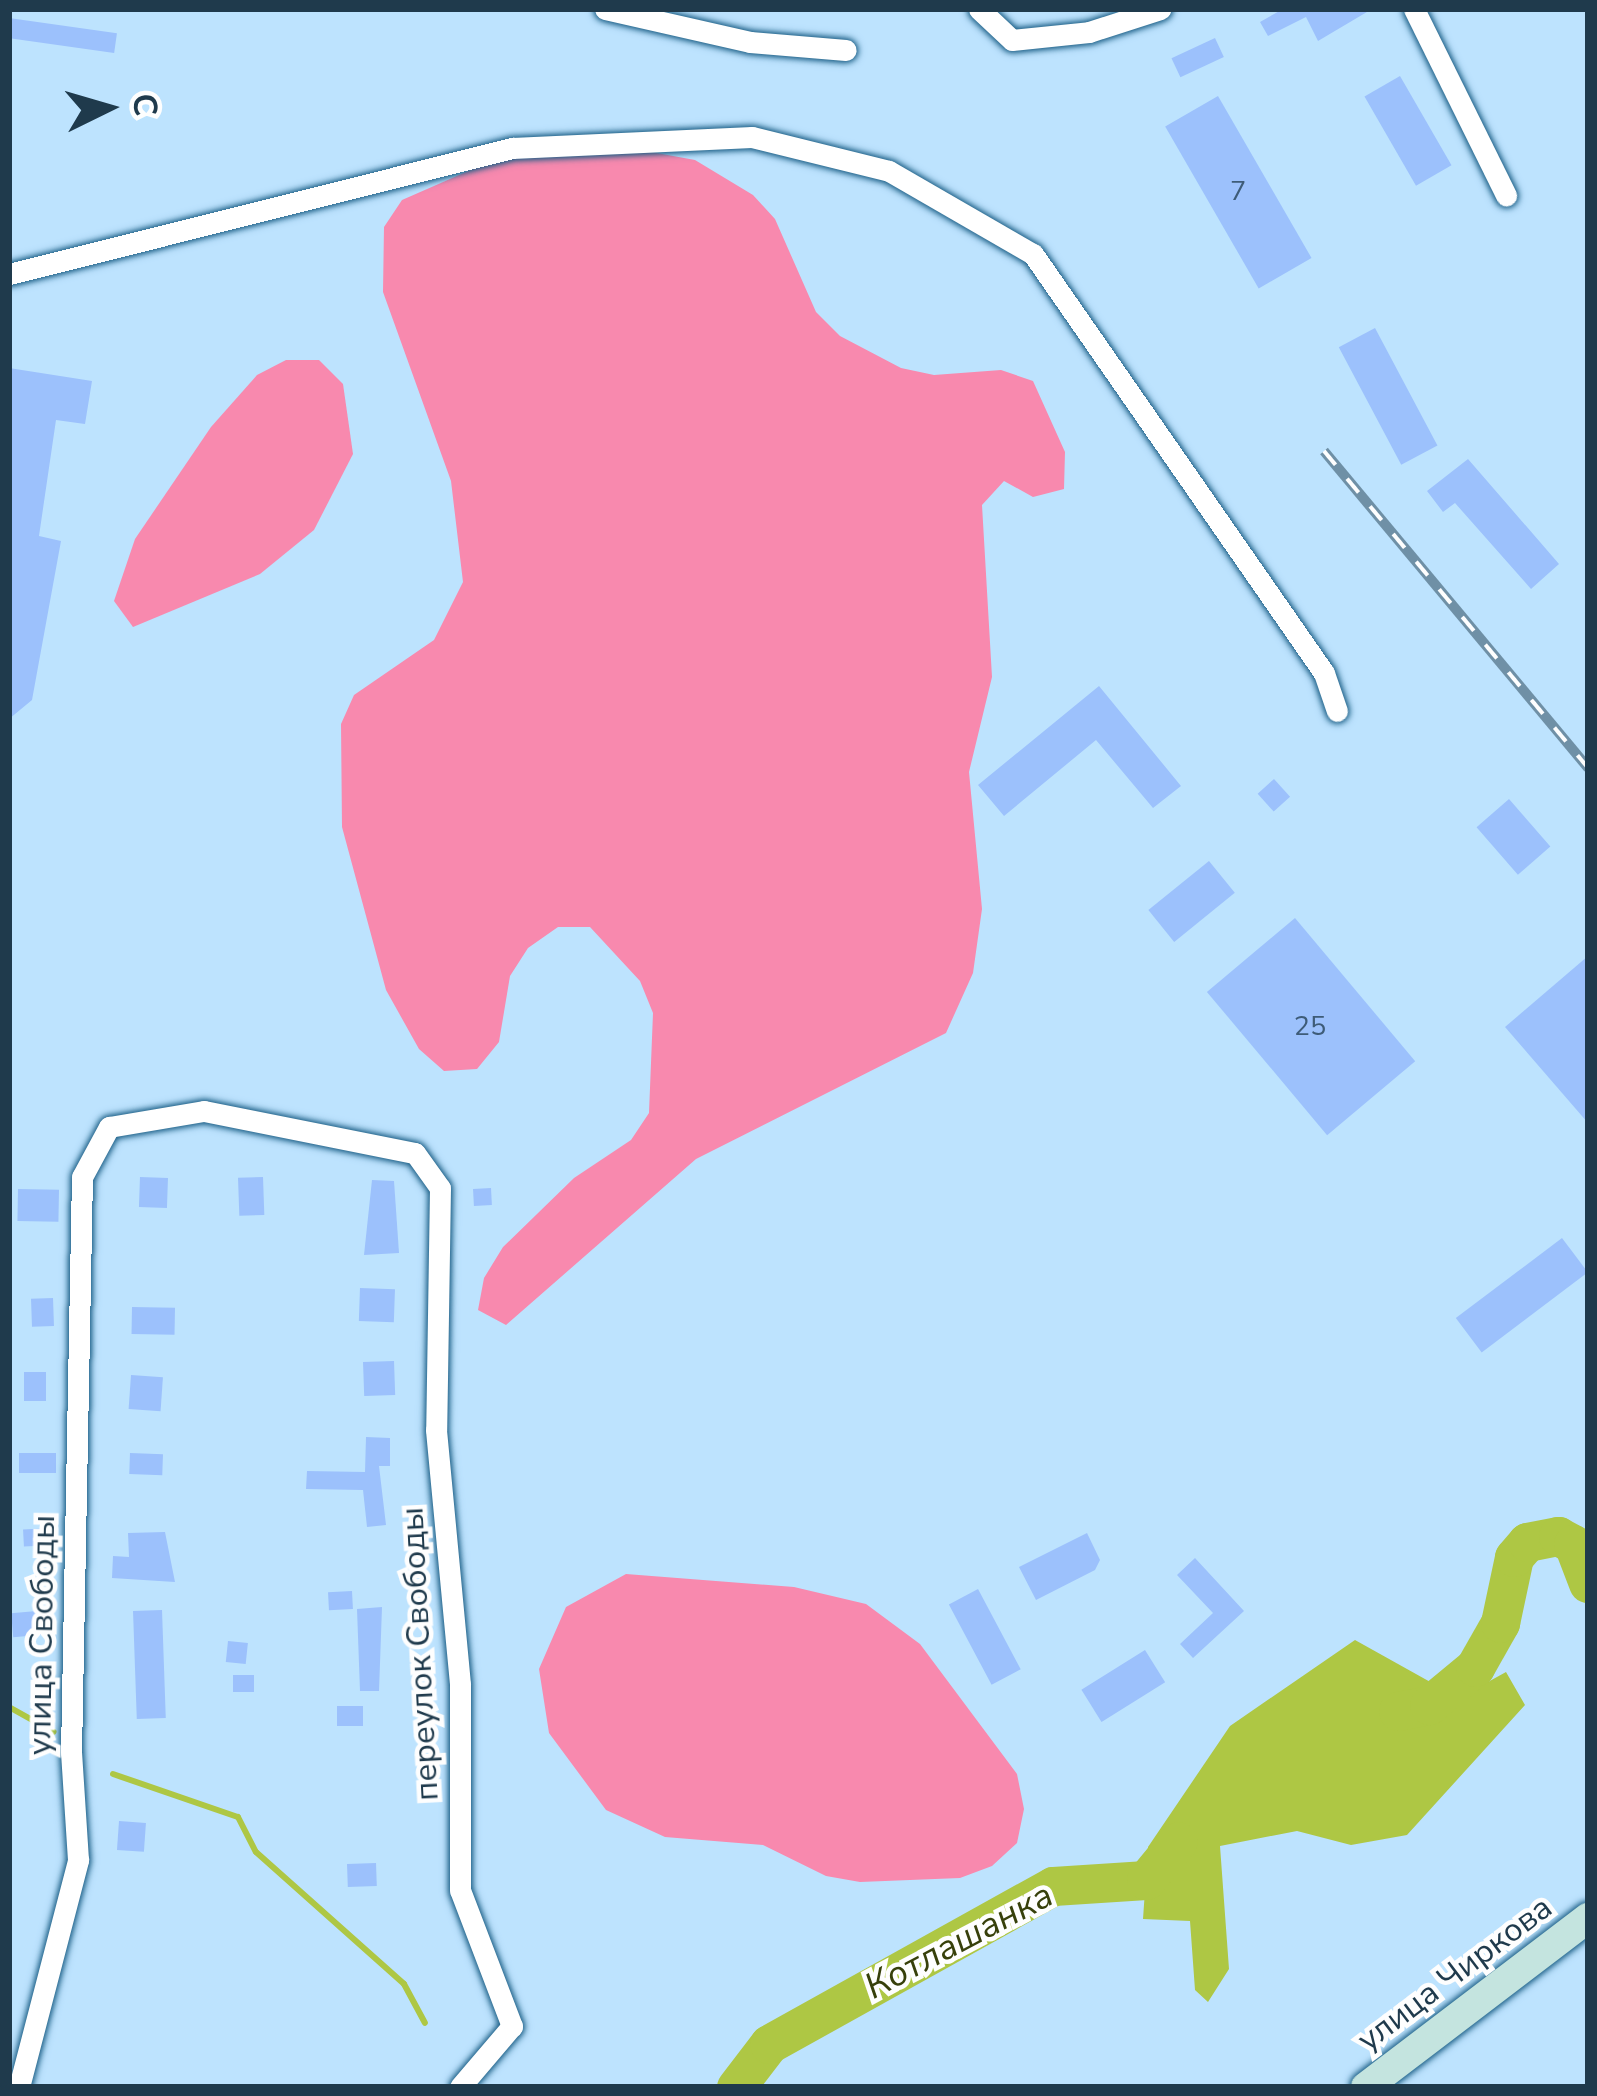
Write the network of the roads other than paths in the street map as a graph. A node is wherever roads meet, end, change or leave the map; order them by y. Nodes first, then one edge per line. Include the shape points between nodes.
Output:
1 (605, 9) edge
2 (1160, 9) edge
3 (1414, 9) edge
4 (980, 11) edge
5 (846, 50) dead end
6 (1505, 195) dead end
7 (9, 274) edge
8 (1337, 711) dead end
9 (82, 1177) joint
10 (1588, 1918) edge
11 (19, 2087) edge
12 (460, 2087) edge
13 (1366, 2087) edge

1 - 5 street via 750,42
2 - 4 street via 1089,32 1012,40
3 - 6 street
7 - 8 street via 512,148 752,136 889,172 1033,254 1324,674
9 - 11 street, улица Свободы via 71,1753 78,1860
9 - 12 street, переулок Свободы via 109,1127 204,1111 415,1154 440,1189 436,1430 460,1684 460,1890 512,2026
10 - 13 main road, улица Чиркова

